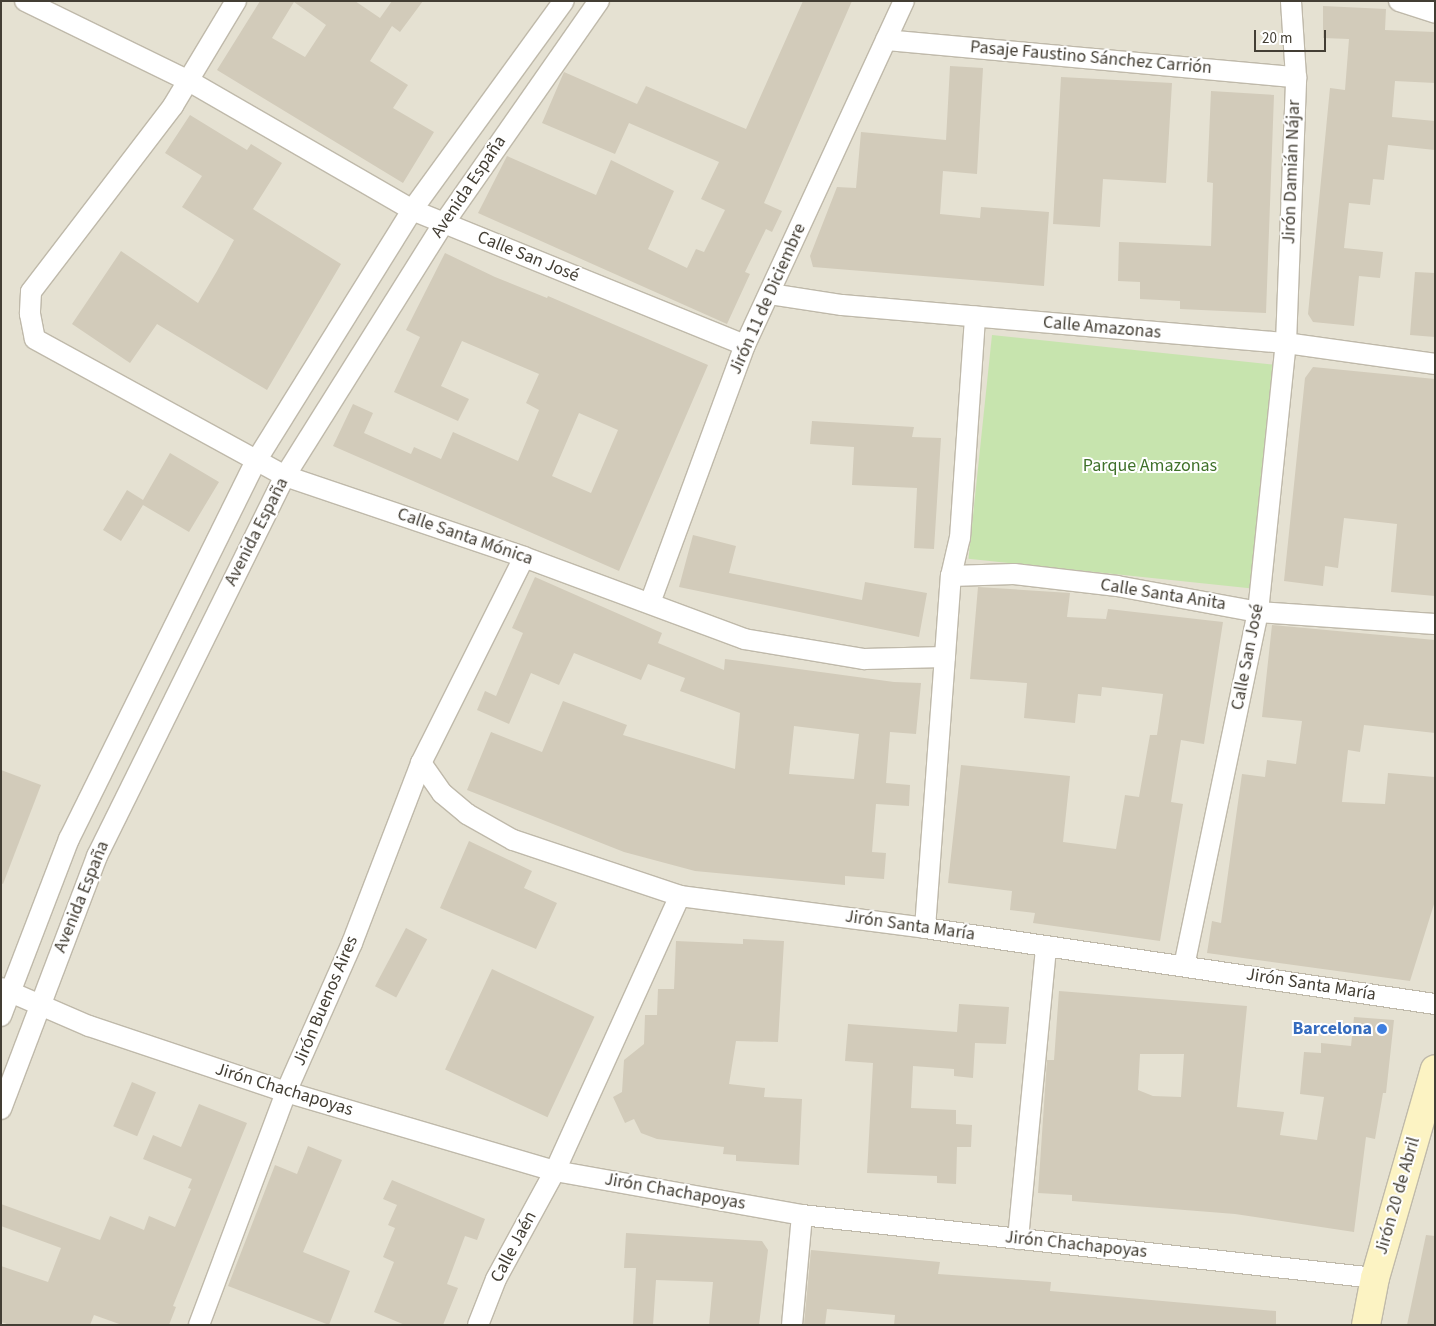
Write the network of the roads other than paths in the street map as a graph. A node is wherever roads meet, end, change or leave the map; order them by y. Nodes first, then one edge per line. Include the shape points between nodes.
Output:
1 (25, 1) edge
2 (236, 1) edge
3 (564, 1) edge
4 (599, 1) edge
5 (904, 1) edge
6 (1291, 1) edge
7 (1399, 1) edge
8 (1435, 13) edge
9 (886, 40) junction
10 (1296, 76) junction
11 (189, 81) junction
12 (412, 210) junction
13 (444, 223) junction
14 (770, 294) junction
15 (975, 317) junction
16 (1286, 343) junction
17 (745, 345) junction
18 (1435, 364) edge
19 (256, 461) junction
20 (285, 476) junction
21 (524, 557) junction
22 (951, 576) junction
23 (650, 603) junction
24 (1258, 612) junction
25 (1435, 624) edge
26 (945, 657) junction
27 (421, 763) junction
28 (680, 896) junction
29 (925, 928) junction
30 (1046, 946) junction
31 (1184, 966) junction
32 (6, 989) edge
33 (1435, 1004) edge
34 (40, 1005) junction
35 (1, 1016) edge
36 (1435, 1071) edge
37 (286, 1092) junction
38 (1, 1109) edge
39 (555, 1171) junction
40 (802, 1215) junction
41 (1018, 1239) junction
42 (1375, 1278) junction
43 (199, 1325) edge
44 (478, 1325) edge
45 (792, 1325) edge
46 (1366, 1325) edge

1 - 11 street, Calle San José
2 - 11 street, Calle Santa Mónica
3 - 12 street, Avenida España
4 - 13 street, Avenida España
5 - 9 street, Jirón 11 de Diciembre
6 - 10 street, Jirón Damián Nájar
7 - 8 street
9 - 10 street, Pasaje Faustino Sánchez Carrión
9 - 14 street, Jirón 11 de Diciembre
10 - 16 street, Jirón Damián Nájar
11 - 12 street, Calle San José
11 - 19 street, Calle Santa Mónica via 31,292 30,314 35,338
12 - 13 street, Calle San José
12 - 19 street, Avenida España
13 - 17 street, Calle San José
13 - 20 street, Avenida España
14 - 15 street, Calle Amazonas via 842,305
14 - 17 street, Jirón 11 de Diciembre
15 - 16 street, Calle Amazonas
15 - 22 street via 960,538
16 - 18 street, Calle Amazonas
16 - 24 street, Calle San José
17 - 23 street, Jirón 11 de Diciembre
19 - 20 street, Calle Santa Mónica
19 - 32 street, Avenida España via 68,839
20 - 21 street, Calle Santa Mónica
20 - 34 street, Avenida España via 97,856
21 - 23 street, Calle Santa Mónica
21 - 27 street, Jirón Buenos Aires
22 - 24 street, Calle Santa Anita via 1024,576 1117,586
22 - 26 street
23 - 26 street, Calle Santa Mónica via 744,638 864,659
24 - 25 street, Calle Santa Anita
24 - 31 street, Calle San José
26 - 29 street
27 - 28 street, Jirón Santa María via 442,793 467,814 513,840
27 - 37 street, Jirón Buenos Aires via 352,943
28 - 29 street, Jirón Santa María
28 - 39 street, Calle Jaén
29 - 30 street, Jirón Santa María
30 - 31 street, Jirón Santa María
30 - 41 street
31 - 33 street, Jirón Santa María
32 - 34 street, Jirón Chachapoyas
32 - 35 street, Avenida España
34 - 37 street, Jirón Chachapoyas via 89,1026
34 - 38 street, Avenida España
36 - 42 main road, Jirón 20 de Abril
37 - 39 street, Jirón Chachapoyas
37 - 43 street, Jirón Buenos Aires
39 - 40 street, Jirón Chachapoyas
39 - 44 street, Calle Jaén via 496,1279
40 - 41 street, Jirón Chachapoyas
40 - 45 street
41 - 42 street, Jirón Chachapoyas
42 - 46 main road, Jirón 20 de Abril

